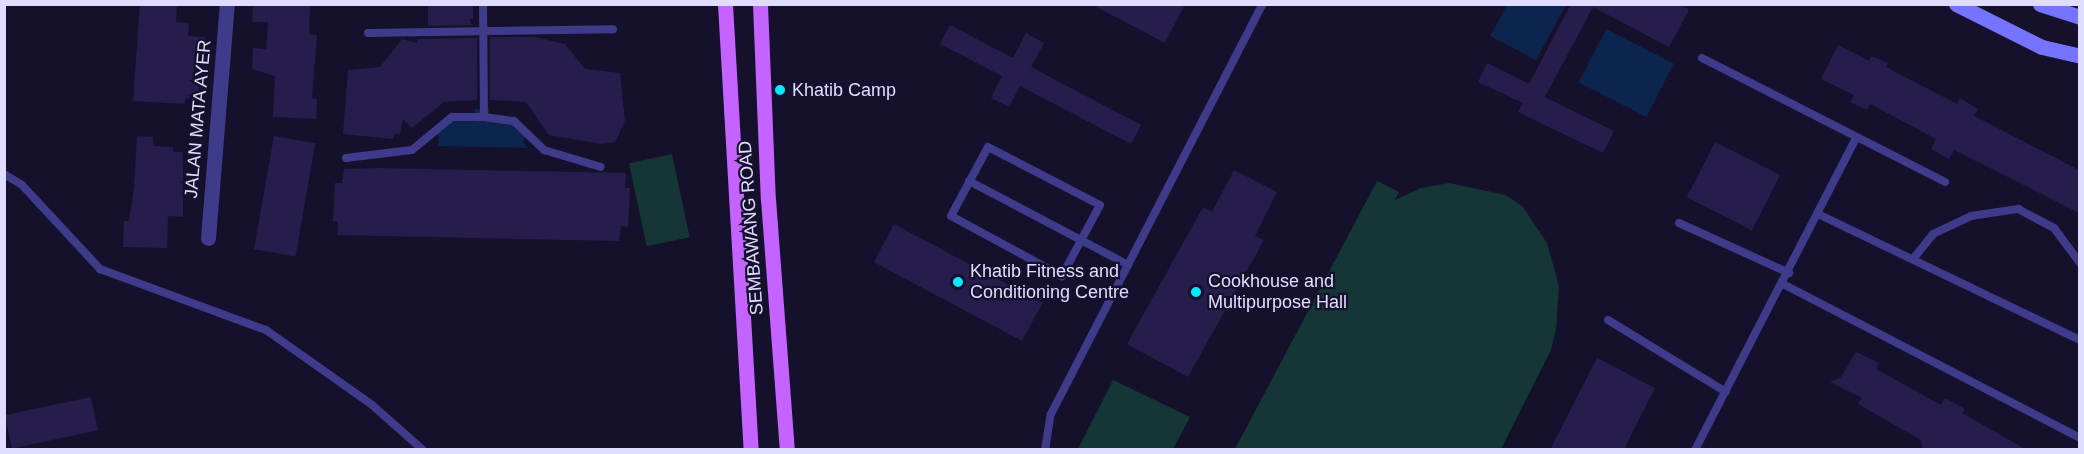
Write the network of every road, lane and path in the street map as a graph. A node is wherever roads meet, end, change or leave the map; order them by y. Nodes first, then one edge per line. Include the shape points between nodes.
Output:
1 (227, 4) edge
2 (483, 4) edge
3 (725, 4) edge
4 (760, 4) edge
5 (1956, 4) edge
6 (2040, 4) edge
7 (1260, 6) edge
8 (2079, 17) edge
9 (614, 28) dead end
10 (483, 31) junction
11 (368, 33) dead end
12 (2079, 56) edge
13 (1702, 58) dead end
14 (484, 117) junction
15 (1856, 138) junction
16 (346, 158) dead end
17 (601, 166) dead end
18 (4, 174) edge
19 (969, 181) junction
20 (1945, 182) dead end
21 (1818, 214) junction
22 (1679, 223) dead end
23 (208, 238) dead end
24 (1081, 240) junction
25 (1913, 259) junction
26 (2079, 263) edge
27 (1128, 265) junction
28 (1789, 273) junction
29 (1783, 284) junction
30 (1608, 320) dead end
31 (2079, 340) edge
32 (1726, 392) junction
33 (2079, 438) edge
34 (423, 450) edge
35 (751, 450) edge
36 (787, 450) edge
37 (1045, 450) edge
38 (1695, 450) edge

1 - 23 street, JALAN MATA AYER
2 - 10 lane
3 - 35 main road, SEMBAWANG ROAD
4 - 36 main road, SEMBAWANG ROAD via 768,198
5 - 12 main road via 2042,46
6 - 8 main road
7 - 27 lane
9 - 10 lane
10 - 11 lane
10 - 14 lane
13 - 15 lane
14 - 16 lane via 452,117 412,150
14 - 17 lane via 513,121 544,150
15 - 20 lane
15 - 21 lane
18 - 34 lane via 22,185 100,269 266,330 371,404
19 - 24 lane
19 - 24 lane via 988,147 1100,205
19 - 24 lane via 951,216 1062,276
21 - 25 lane
21 - 28 lane
22 - 28 lane
24 - 27 lane
25 - 26 lane via 1933,234 1971,216 2018,208 2054,228
25 - 31 lane
27 - 37 lane via 1051,414
28 - 29 lane
29 - 32 lane
29 - 33 lane
30 - 32 lane
32 - 38 lane

